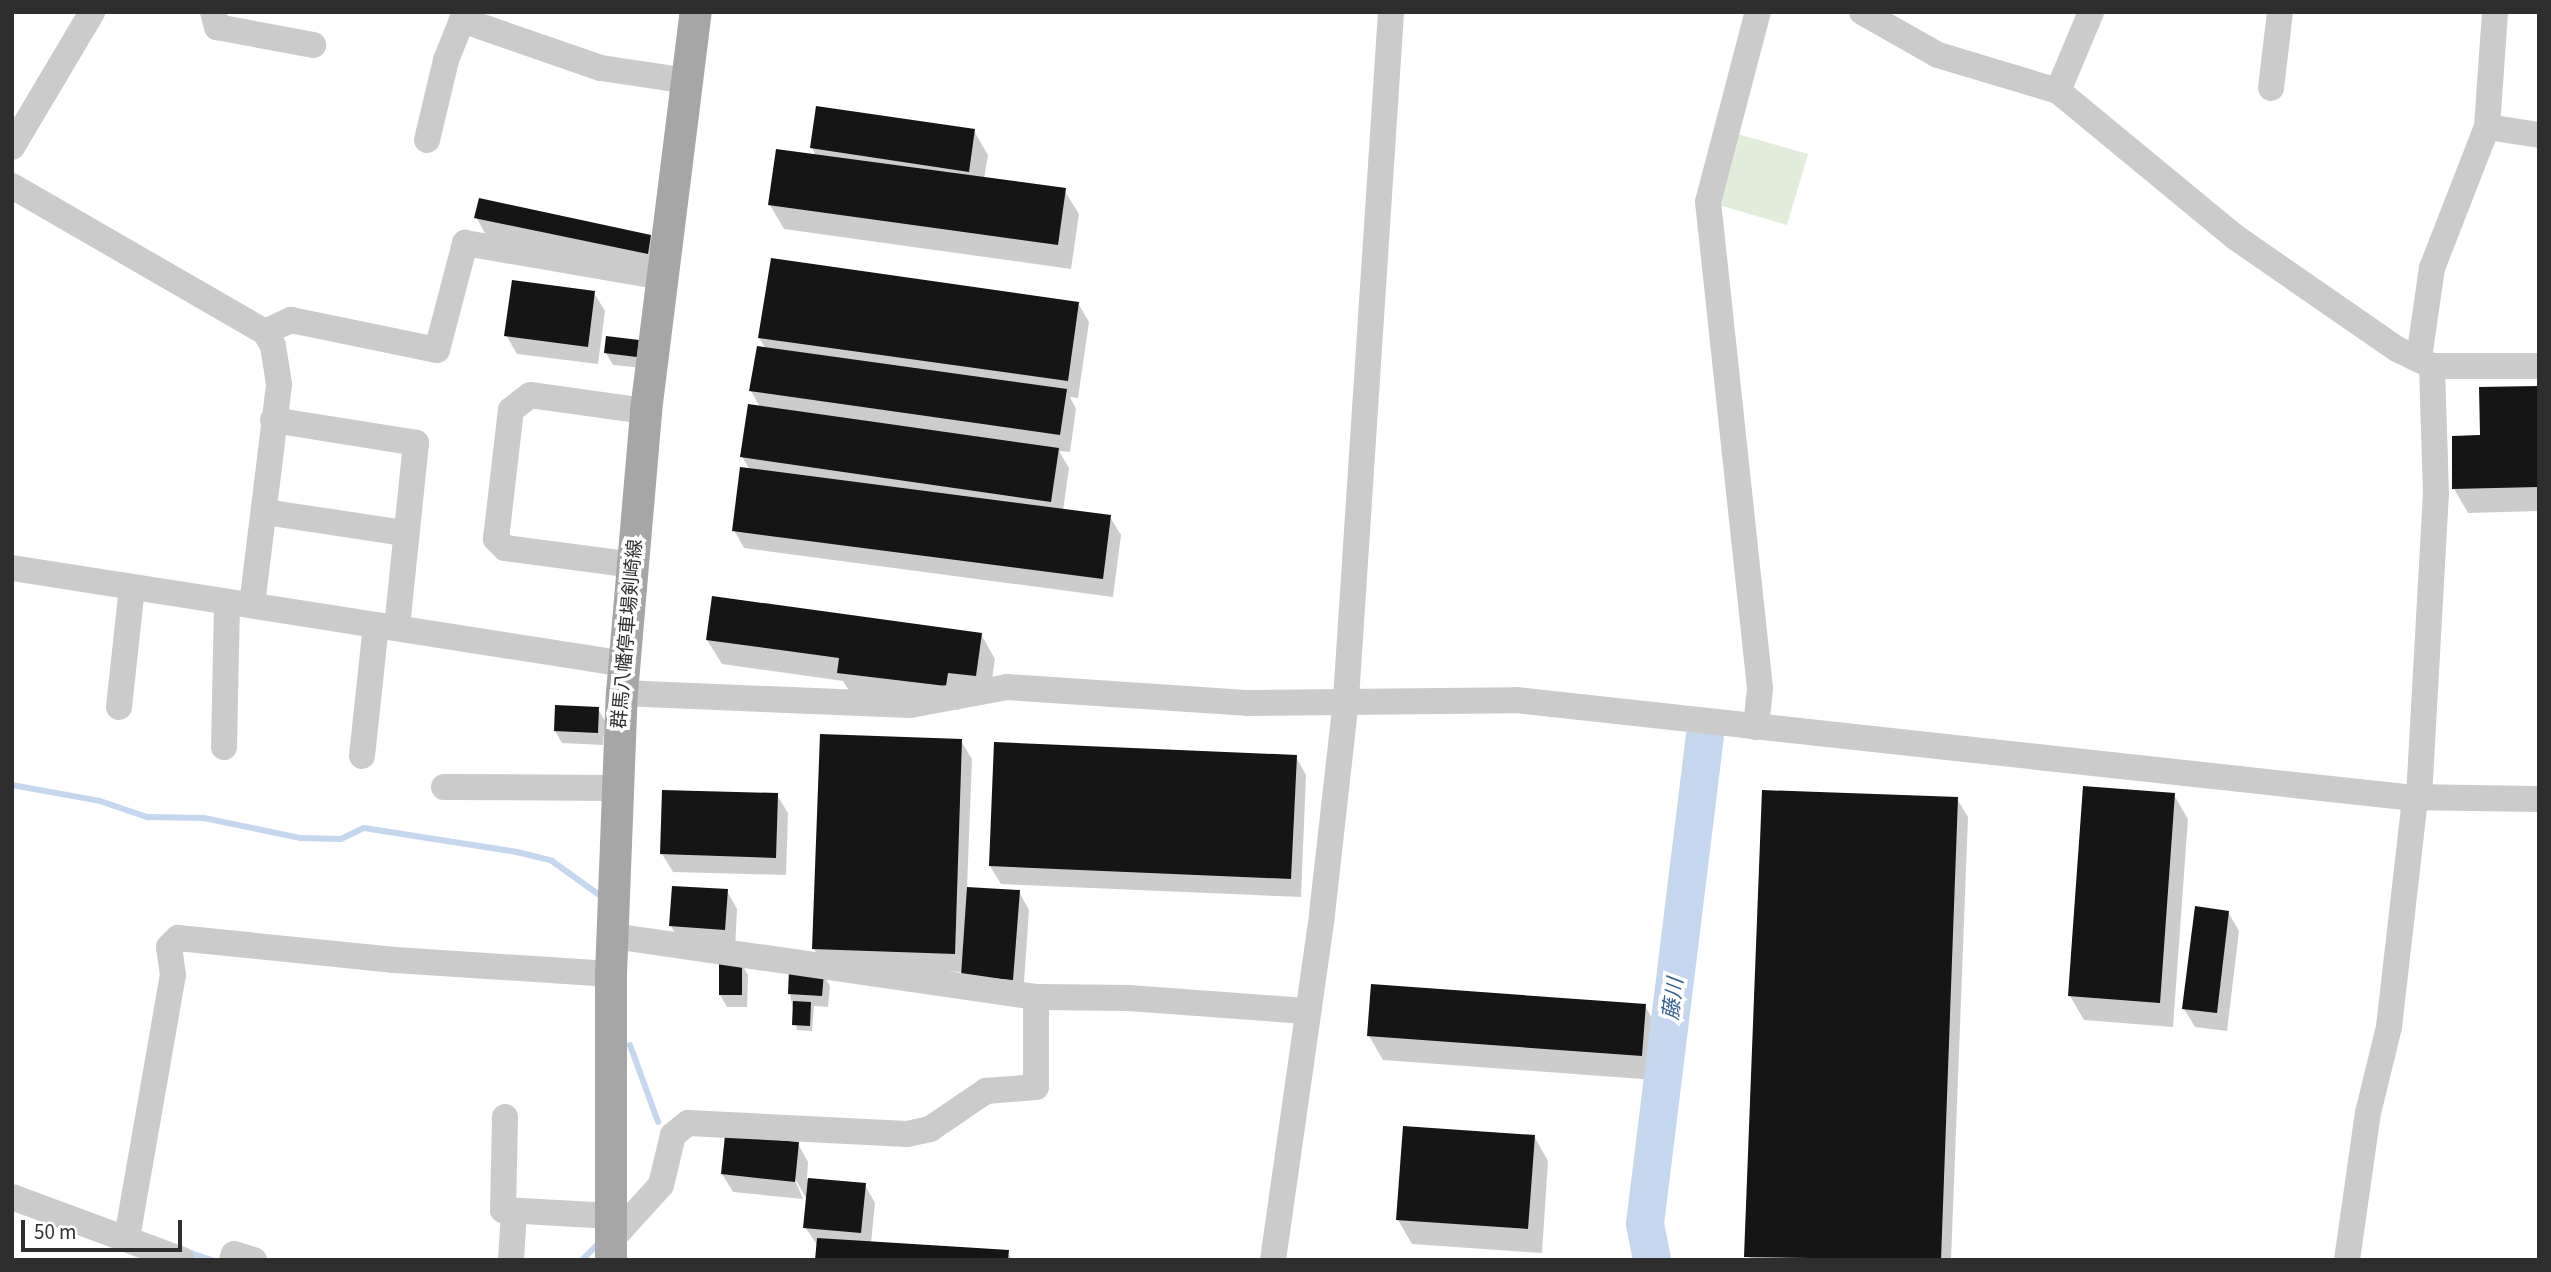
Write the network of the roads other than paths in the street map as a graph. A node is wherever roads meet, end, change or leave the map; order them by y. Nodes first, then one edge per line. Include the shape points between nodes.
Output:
1 (92, 12) edge
2 (213, 12) edge
3 (696, 12) edge
4 (1391, 12) edge
5 (1758, 12) edge
6 (1861, 12) edge
7 (2091, 12) edge
8 (2280, 12) edge
9 (2495, 12) edge
10 (459, 16) edge
11 (313, 45) dead end
12 (688, 81) junction
13 (2271, 88) dead end
14 (2058, 91) junction
15 (2487, 127) junction
16 (2539, 135) edge
17 (427, 140) dead end
18 (12, 148) edge
19 (12, 186) edge
20 (662, 277) junction
21 (265, 332) junction
22 (2426, 362) junction
23 (2539, 366) edge
24 (646, 411) junction
25 (273, 420) junction
26 (265, 512) junction
27 (404, 533) junction
28 (634, 565) junction
29 (12, 568) edge
30 (132, 588) junction
31 (240, 604) junction
32 (387, 627) junction
33 (623, 678) junction
34 (1346, 699) junction
35 (119, 707) dead end
36 (1756, 727) junction
37 (224, 747) dead end
38 (362, 756) dead end
39 (444, 786) dead end
40 (618, 788) junction
41 (2419, 797) junction
42 (2539, 799) edge
43 (613, 936) junction
44 (611, 974) junction
45 (1036, 997) junction
46 (1306, 1011) junction
47 (505, 1117) dead end
48 (12, 1197) edge
49 (514, 1212) junction
50 (127, 1238) junction
51 (612, 1238) edge
52 (182, 1260) edge
53 (232, 1260) edge
54 (254, 1260) edge
55 (511, 1260) edge
56 (1273, 1260) edge
57 (2347, 1260) edge

1 - 18 street
2 - 11 street via 217,27
3 - 12 main road, 群馬八幡停車場剣崎線
4 - 34 street
5 - 36 street via 1709,202 1760,688
6 - 14 street via 1938,55
7 - 14 street
8 - 13 street
9 - 15 street
10 - 12 street via 601,68
10 - 17 street
12 - 20 main road, 群馬八幡停車場剣崎線
14 - 22 street via 2235,237 2397,349
15 - 16 street
15 - 22 street via 2432,268
19 - 21 street
20 - 21 street via 466,243 437,350 291,320
20 - 24 main road, 群馬八幡停車場剣崎線
21 - 25 street via 273,346 279,385
22 - 23 street
22 - 41 street via 2436,494
24 - 28 main road, 群馬八幡停車場剣崎線
24 - 28 street via 530,395 511,410 496,539 505,548
25 - 26 street
25 - 27 street via 416,443
26 - 27 street
26 - 31 street
27 - 32 street
28 - 33 main road, 群馬八幡停車場剣崎線
29 - 30 street
30 - 31 street
30 - 35 street
31 - 32 street
31 - 37 street
32 - 33 street
32 - 38 street
33 - 34 street via 910,705 1007,687 1249,703
33 - 40 main road, 群馬八幡停車場剣崎線
34 - 36 street via 1516,700
34 - 46 street via 1322,914
36 - 41 street
39 - 40 street
40 - 43 main road, 群馬八幡停車場剣崎線
41 - 42 street
41 - 57 street via 2414,807 2389,1027 2368,1113
43 - 44 main road, 群馬八幡停車場剣崎線
43 - 45 street
44 - 50 street via 395,960 178,938 169,947 173,975
44 - 51 main road, 群馬八幡停車場剣崎線
45 - 46 street via 1129,998
45 - 51 street via 1036,1087 986,1091 930,1129 906,1133 688,1123 673,1135 660,1185
46 - 56 street
47 - 49 street via 503,1210
48 - 50 street
49 - 51 street
49 - 55 street
50 - 52 street
53 - 54 street via 234,1254

